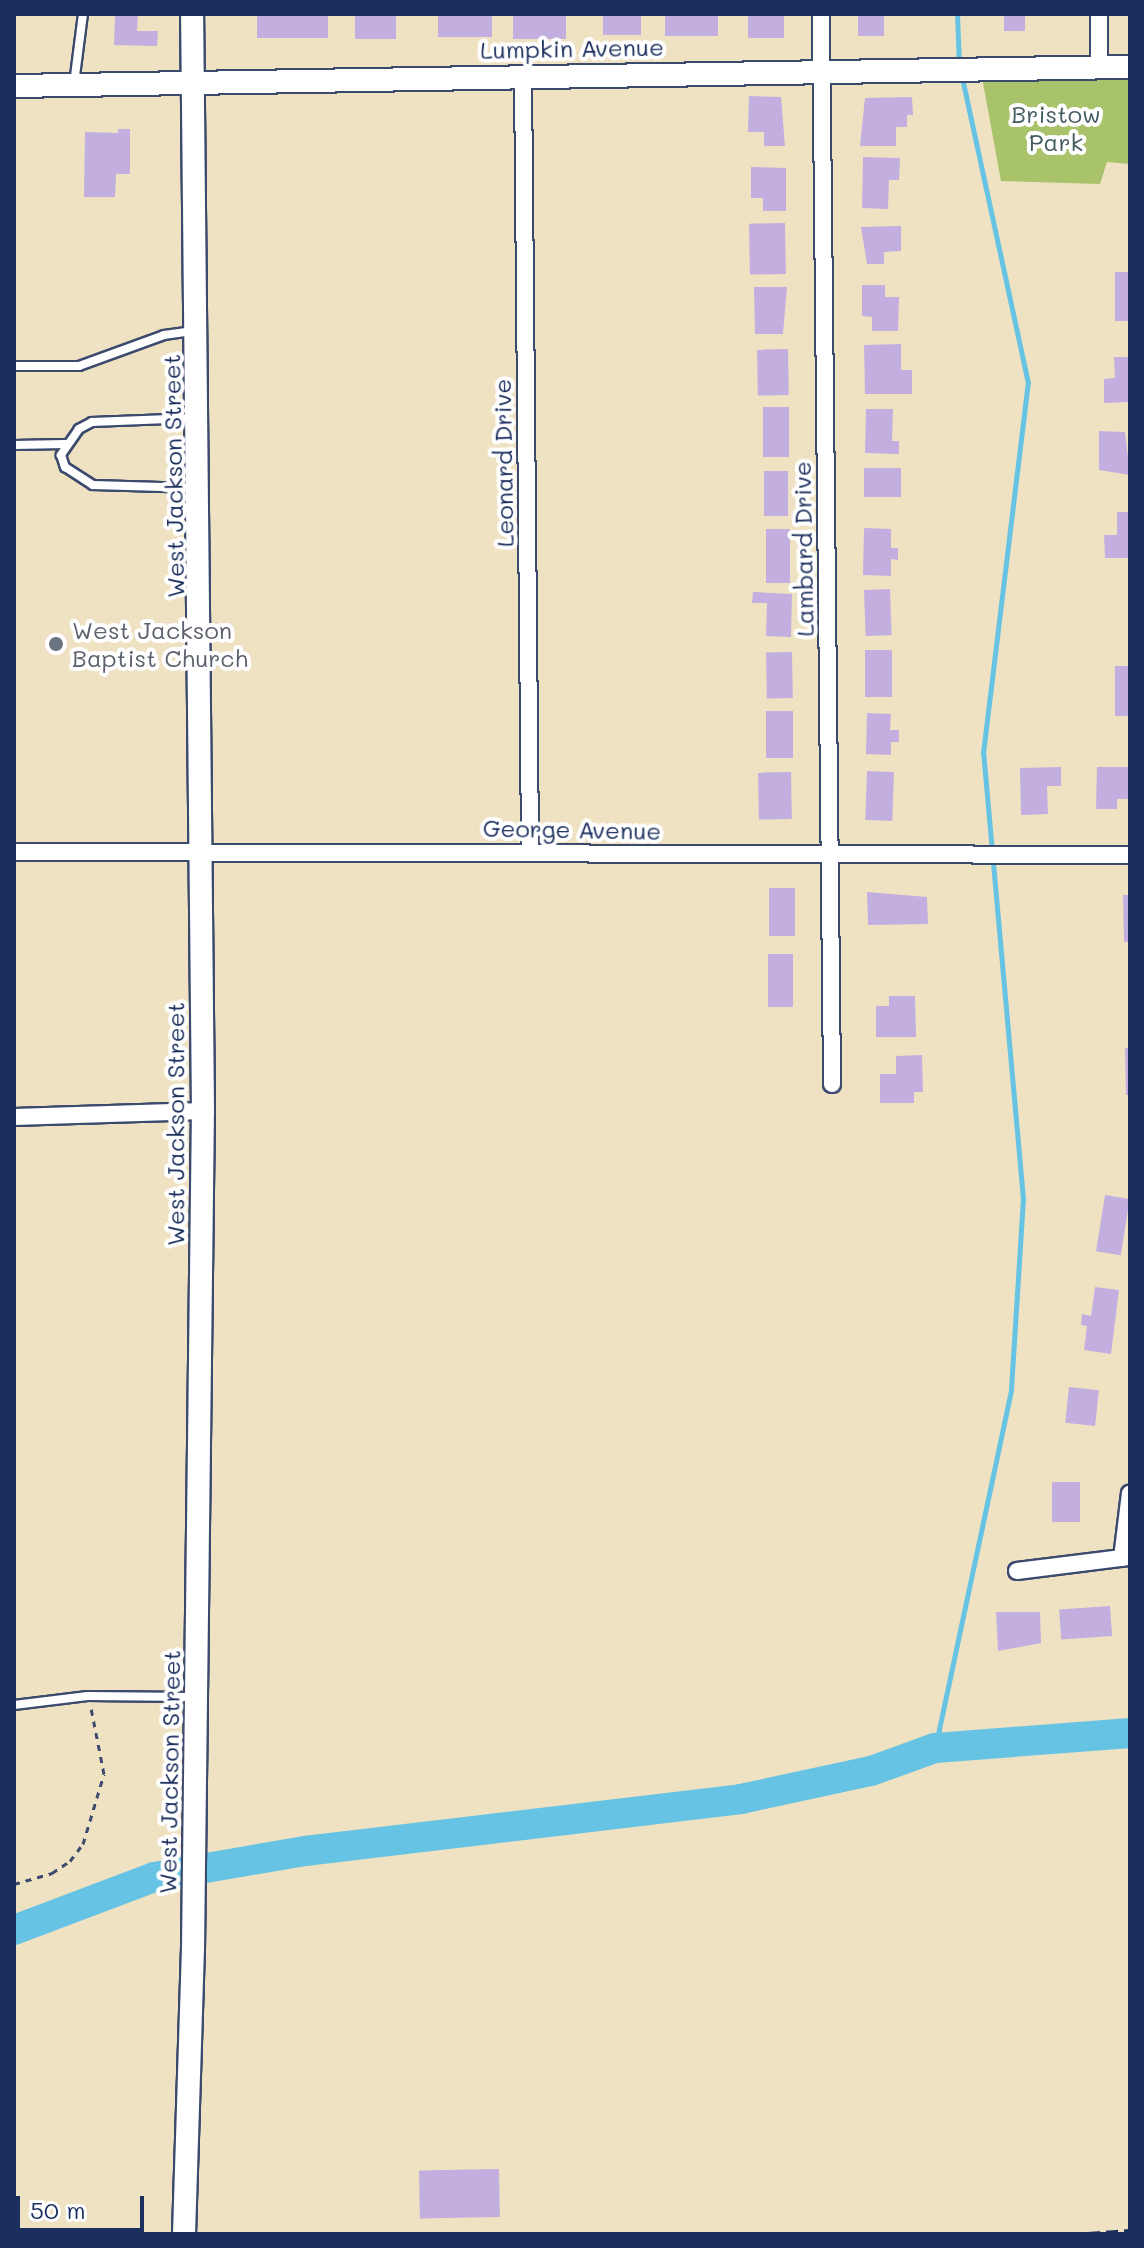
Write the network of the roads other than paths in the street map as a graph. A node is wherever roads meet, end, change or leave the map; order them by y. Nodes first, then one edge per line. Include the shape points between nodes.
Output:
1 (83, 14) edge
2 (192, 14) edge
3 (821, 14) edge
4 (1099, 14) edge
5 (1099, 67) junction
6 (1130, 67) edge
7 (822, 72) junction
8 (523, 75) junction
9 (193, 80) junction
10 (74, 84) junction
11 (14, 86) edge
12 (197, 330) junction
13 (14, 366) edge
14 (198, 418) junction
15 (65, 444) junction
16 (14, 445) edge
17 (199, 488) junction
18 (530, 850) junction
19 (14, 852) edge
20 (1130, 855) edge
21 (202, 856) junction
22 (831, 857) junction
23 (832, 1084) dead end
24 (203, 1111) junction
25 (14, 1117) edge
26 (1130, 1493) edge
27 (1126, 1557) edge
28 (1017, 1571) dead end
29 (196, 1697) junction
30 (14, 1705) edge
31 (184, 2234) edge

1 - 10 lane
2 - 9 street, West Jackson Street
3 - 7 street, Lambard Drive
4 - 5 street
5 - 6 street, Lumpkin Avenue
5 - 7 street, Lumpkin Avenue
7 - 8 street, Lumpkin Avenue
7 - 22 street, Lambard Drive
8 - 9 street, Lumpkin Avenue
8 - 18 street, Leonard Drive
9 - 10 street, Lumpkin Avenue
9 - 12 street, West Jackson Street
10 - 11 street, Lumpkin Avenue
12 - 13 lane via 164,335 79,366
12 - 14 street, West Jackson Street
14 - 15 lane via 92,422
14 - 17 street, West Jackson Street
15 - 16 lane
15 - 17 lane via 65,467 93,485
17 - 21 street, West Jackson Street
18 - 21 street, George Avenue
18 - 22 street, George Avenue
19 - 21 street, George Avenue
20 - 22 street, George Avenue
21 - 24 street, West Jackson Street
22 - 23 street, Lambard Drive
24 - 25 street
24 - 29 street, West Jackson Street
26 - 27 street
27 - 28 street
29 - 30 lane via 87,1696
29 - 31 street, West Jackson Street

